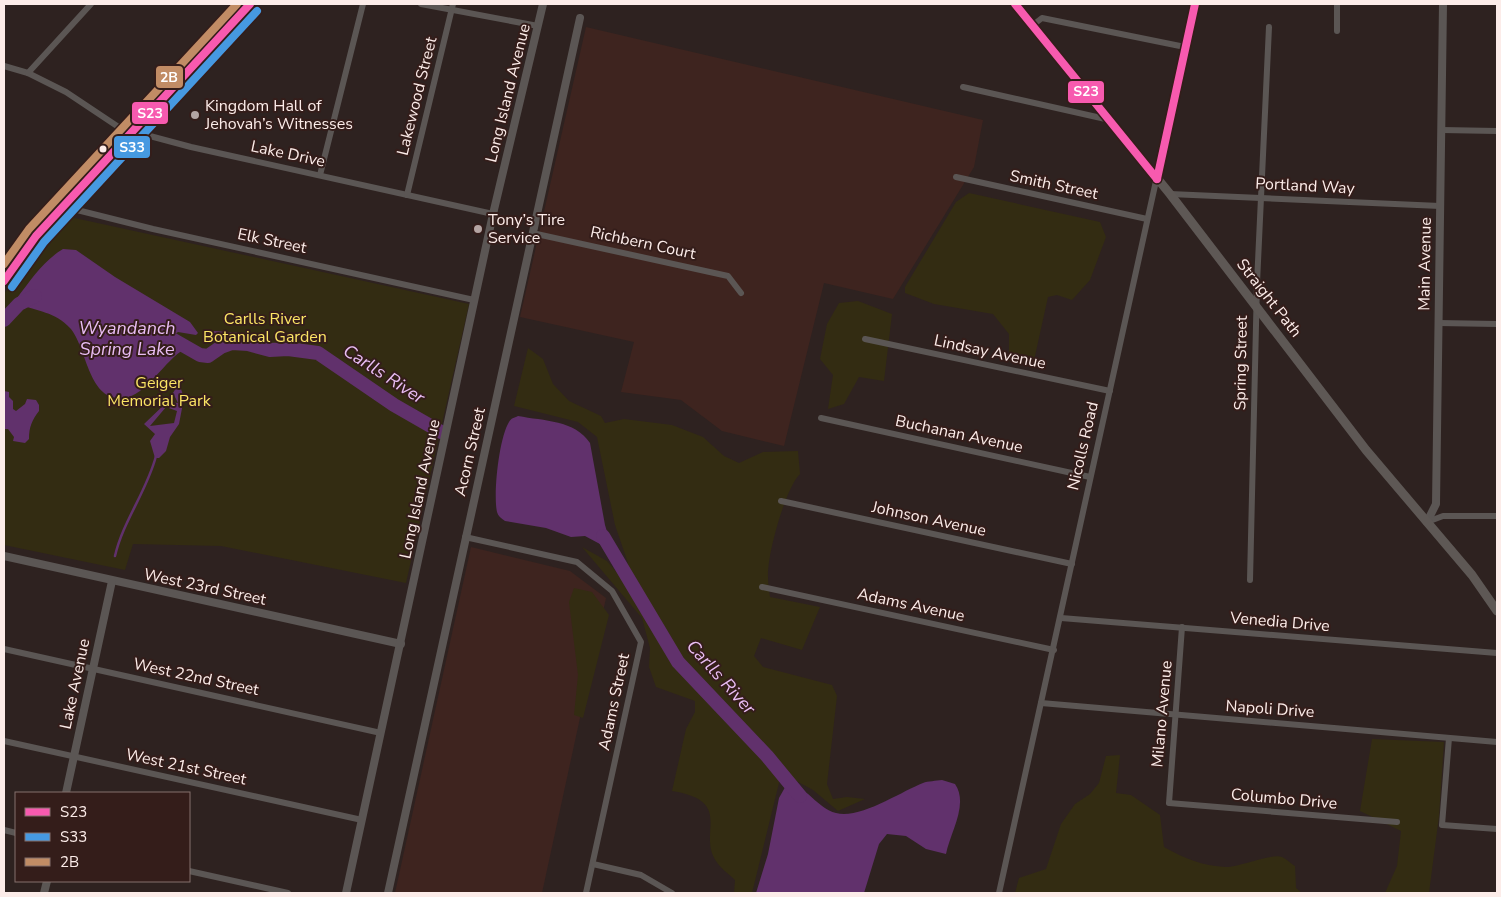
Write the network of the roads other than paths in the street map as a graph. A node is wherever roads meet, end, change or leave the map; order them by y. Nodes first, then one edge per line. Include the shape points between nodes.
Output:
1 (91, 4) edge
2 (250, 4) edge
3 (363, 4) edge
4 (421, 4) edge
5 (543, 4) edge
6 (1015, 4) edge
7 (1195, 4) edge
8 (1337, 4) edge
9 (1442, 4) edge
10 (452, 7) edge
11 (580, 18) dead end
12 (1033, 25) junction
13 (538, 26) junction
14 (1269, 27) dead end
15 (1336, 31) dead end
16 (1185, 47) junction
17 (4, 66) edge
18 (28, 73) junction
19 (963, 87) dead end
20 (1110, 120) junction
21 (1442, 130) junction
22 (132, 131) junction
23 (1497, 131) edge
24 (320, 175) junction
25 (956, 177) dead end
26 (1157, 179) junction
27 (1170, 194) junction
28 (407, 195) junction
29 (1260, 197) junction
30 (65, 204) junction
31 (1440, 206) junction
32 (493, 214) junction
33 (1147, 219) junction
34 (532, 233) junction
35 (4, 281) edge
36 (740, 293) dead end
37 (474, 300) junction
38 (1256, 306) junction
39 (1438, 323) junction
40 (1497, 324) edge
41 (865, 339) dead end
42 (1110, 391) junction
43 (821, 418) dead end
44 (1090, 477) junction
45 (781, 501) dead end
46 (1497, 516) edge
47 (1427, 522) junction
48 (465, 537) junction
49 (4, 556) edge
50 (1072, 564) junction
51 (1250, 580) dead end
52 (112, 581) junction
53 (762, 587) dead end
54 (1497, 611) edge
55 (1061, 618) junction
56 (1182, 628) junction
57 (401, 644) junction
58 (4, 649) edge
59 (1054, 650) junction
60 (1497, 653) edge
61 (93, 669) junction
62 (1041, 703) junction
63 (1175, 716) junction
64 (382, 732) junction
65 (1449, 738) junction
66 (4, 741) edge
67 (1497, 742) edge
68 (74, 756) junction
69 (66, 792) edge
70 (1168, 803) joint
71 (362, 820) junction
72 (1396, 822) dead end
73 (1497, 829) edge
74 (593, 864) junction
75 (190, 871) edge
76 (288, 893) edge
77 (346, 893) edge
78 (388, 893) edge
79 (586, 893) edge
80 (672, 893) edge
81 (999, 893) edge

1 - 18 street
2 - 22 street
3 - 24 street
4 - 10 street
5 - 13 street, Long Island Avenue
6 - 12 main road, Straight Path
7 - 16 street, Nicolls Road
8 - 15 street
9 - 21 street, Main Avenue
10 - 13 street
10 - 28 street, Lakewood Street
11 - 34 street, Acorn Street
12 - 16 street via 1042,18
12 - 20 main road, Straight Path
13 - 32 street, Long Island Avenue
14 - 29 street, Spring Street
16 - 26 street, Nicolls Road
17 - 18 street, Lake Drive
18 - 22 street, Lake Drive via 66,92 120,128
19 - 20 street
20 - 26 main road, Straight Path
21 - 23 street
21 - 31 street, Main Avenue
22 - 24 street, Lake Drive
22 - 30 street
24 - 28 street, Lake Drive
25 - 33 street, Smith Street
26 - 27 main road, Straight Path
26 - 33 street, Nicolls Road
27 - 29 street, Portland Way
27 - 38 main road, Straight Path
28 - 32 street, Lake Drive
29 - 31 street, Portland Way
29 - 38 street, Spring Street
30 - 35 street
30 - 37 street, Elk Street via 154,229
31 - 39 street, Main Avenue
32 - 37 street, Long Island Avenue
33 - 42 street, Nicolls Road
34 - 36 street, Richbern Court via 728,276
34 - 48 street, Acorn Street
37 - 57 street, Long Island Avenue
38 - 47 main road, Straight Path via 1366,450
38 - 51 street, Spring Street
39 - 40 street
39 - 47 street, Main Avenue via 1436,504
41 - 42 street, Lindsay Avenue
42 - 44 street, Nicolls Road
43 - 44 street, Buchanan Avenue
44 - 50 street, Nicolls Road
45 - 50 street, Johnson Avenue
46 - 47 street via 1443,516
47 - 54 main road, Straight Path via 1472,575
48 - 74 street, Adams Street via 577,562 612,591 641,642
48 - 78 street, Acorn Street
49 - 52 street, West 23rd Street
50 - 55 street, Nicolls Road
52 - 57 street, West 23rd Street
52 - 61 street, Lake Avenue
53 - 59 street, Adams Avenue
55 - 56 street, Venedia Drive
55 - 59 street, Nicolls Road
56 - 60 street, Venedia Drive
56 - 63 street, Milano Avenue
57 - 64 street, Long Island Avenue
58 - 61 street, West 22nd Street
59 - 62 street, Nicolls Road
61 - 64 street, West 22nd Street
61 - 68 street, Lake Avenue
62 - 63 street, Napoli Drive
62 - 81 street, Nicolls Road
63 - 65 street, Napoli Drive
63 - 70 street, Milano Avenue
64 - 71 street, Long Island Avenue
65 - 67 street, Napoli Drive
65 - 73 street via 1442,825
66 - 68 street, West 21st Street
68 - 69 street, Lake Avenue
68 - 71 street, West 21st Street
70 - 72 street, Columbo Drive
71 - 77 street, Long Island Avenue
74 - 79 street, Adams Street
74 - 80 street via 641,875
75 - 76 street

